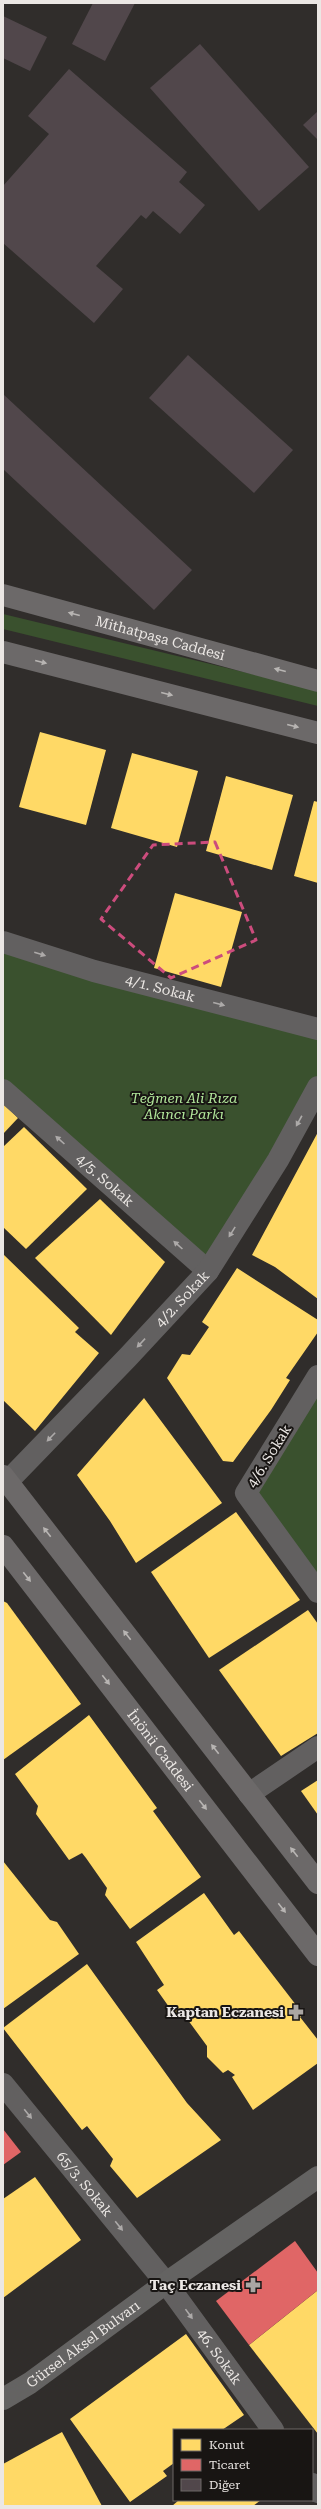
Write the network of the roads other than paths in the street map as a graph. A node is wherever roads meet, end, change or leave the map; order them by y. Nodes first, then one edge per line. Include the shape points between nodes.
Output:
1 (3, 595) edge
2 (3, 652) edge
3 (318, 681) edge
4 (318, 733) edge
5 (3, 942) edge
6 (318, 1029) edge
7 (318, 1086) edge
8 (3, 1090) edge
9 (208, 1271) junction
10 (318, 1376) edge
11 (5, 1478) edge
12 (3, 1546) edge
13 (318, 1592) edge
14 (318, 1747) edge
15 (249, 1794) junction
16 (318, 1883) edge
17 (318, 1955) edge
18 (3, 2084) edge
19 (318, 2177) edge
20 (166, 2283) junction
21 (3, 2399) edge
22 (272, 2429) edge

3 -> 1 main road, Mithatpaşa Caddesi
2 -> 4 main road
5 -> 6 street, 4/1. Sokak via 94,971
7 -> 9 street, 4/2. Sokak via 278,1160
9 -> 8 street, 4/5. Sokak
9 -> 11 street, 4/2. Sokak via 123,1363
10 - 13 street, 4/6. Sokak via 246,1493
15 -> 11 main road
12 -> 17 main road, İnönü Caddesi
14 - 15 street
16 -> 15 main road
18 -> 20 street, 65/3. Sokak
19 - 20 street, Gürsel Aksel Bulvarı
20 - 21 street, Gürsel Aksel Bulvarı via 30,2383
20 -> 22 street, 46. Sokak

